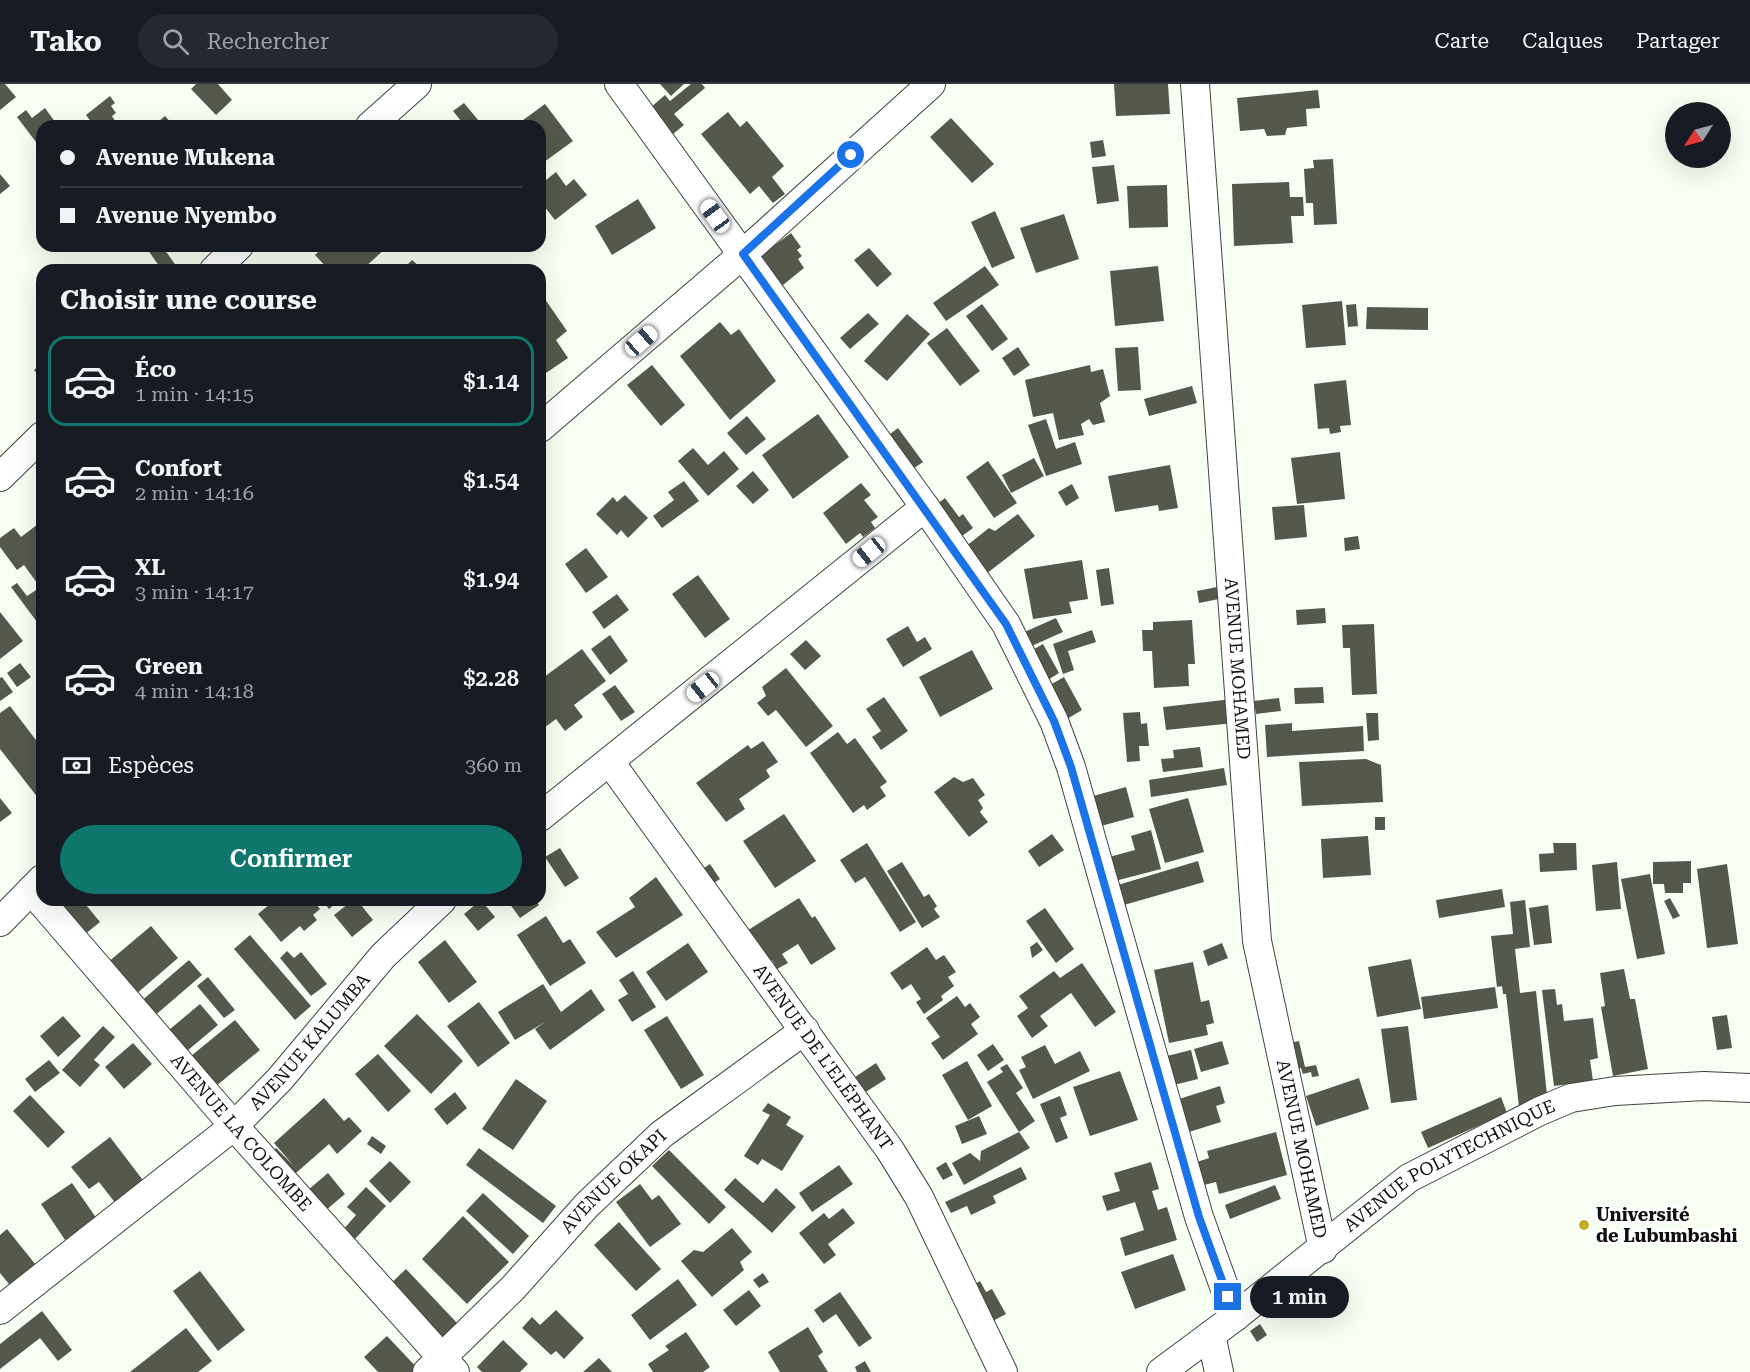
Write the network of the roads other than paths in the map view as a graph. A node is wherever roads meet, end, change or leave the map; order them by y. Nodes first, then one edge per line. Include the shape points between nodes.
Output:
1 (417, 84) edge
2 (619, 84) edge
3 (931, 84) edge
4 (1195, 84) edge
5 (377, 120) edge
6 (233, 252) edge
7 (743, 254) junction
8 (220, 264) edge
9 (546, 423) edge
10 (36, 442) edge
11 (0, 477) edge
12 (925, 507) junction
13 (610, 762) junction
14 (546, 812) edge
15 (36, 885) edge
16 (55, 906) edge
17 (436, 906) edge
18 (0, 922) edge
19 (806, 1030) junction
20 (1750, 1088) edge
21 (234, 1126) junction
22 (1323, 1249) junction
23 (0, 1310) edge
24 (1235, 1317) junction
25 (1211, 1335) junction
26 (442, 1367) edge
27 (1003, 1372) edge
28 (1161, 1372) edge
29 (1219, 1372) edge

1 - 5 street
2 - 7 street
3 - 7 street
4 - 22 street, AVENUE MOHAMED via 1257,941
6 - 8 street
7 - 9 street
7 - 12 street
10 - 11 street
12 - 13 street
12 - 24 street via 1006,624 1054,721 1071,767 1199,1217
13 - 14 street
13 - 19 street, AVENUE DE L'ELÉPHANT
15 - 18 street
16 - 21 street, AVENUE LA COLOMBE
17 - 21 street, AVENUE KALUMBA via 383,956
19 - 26 street, AVENUE OKAPI via 662,1134 587,1205
19 - 27 street, AVENUE DE L'ELÉPHANT via 919,1197
20 - 22 street, AVENUE POLYTECHNIQUE via 1647,1088 1571,1098 1409,1178
21 - 23 street, AVENUE KALUMBA
21 - 26 street, AVENUE LA COLOMBE
22 - 24 street, AVENUE POLYTECHNIQUE
24 - 25 street, AVENUE POLYTECHNIQUE
25 - 28 street, AVENUE POLYTECHNIQUE
25 - 29 street

